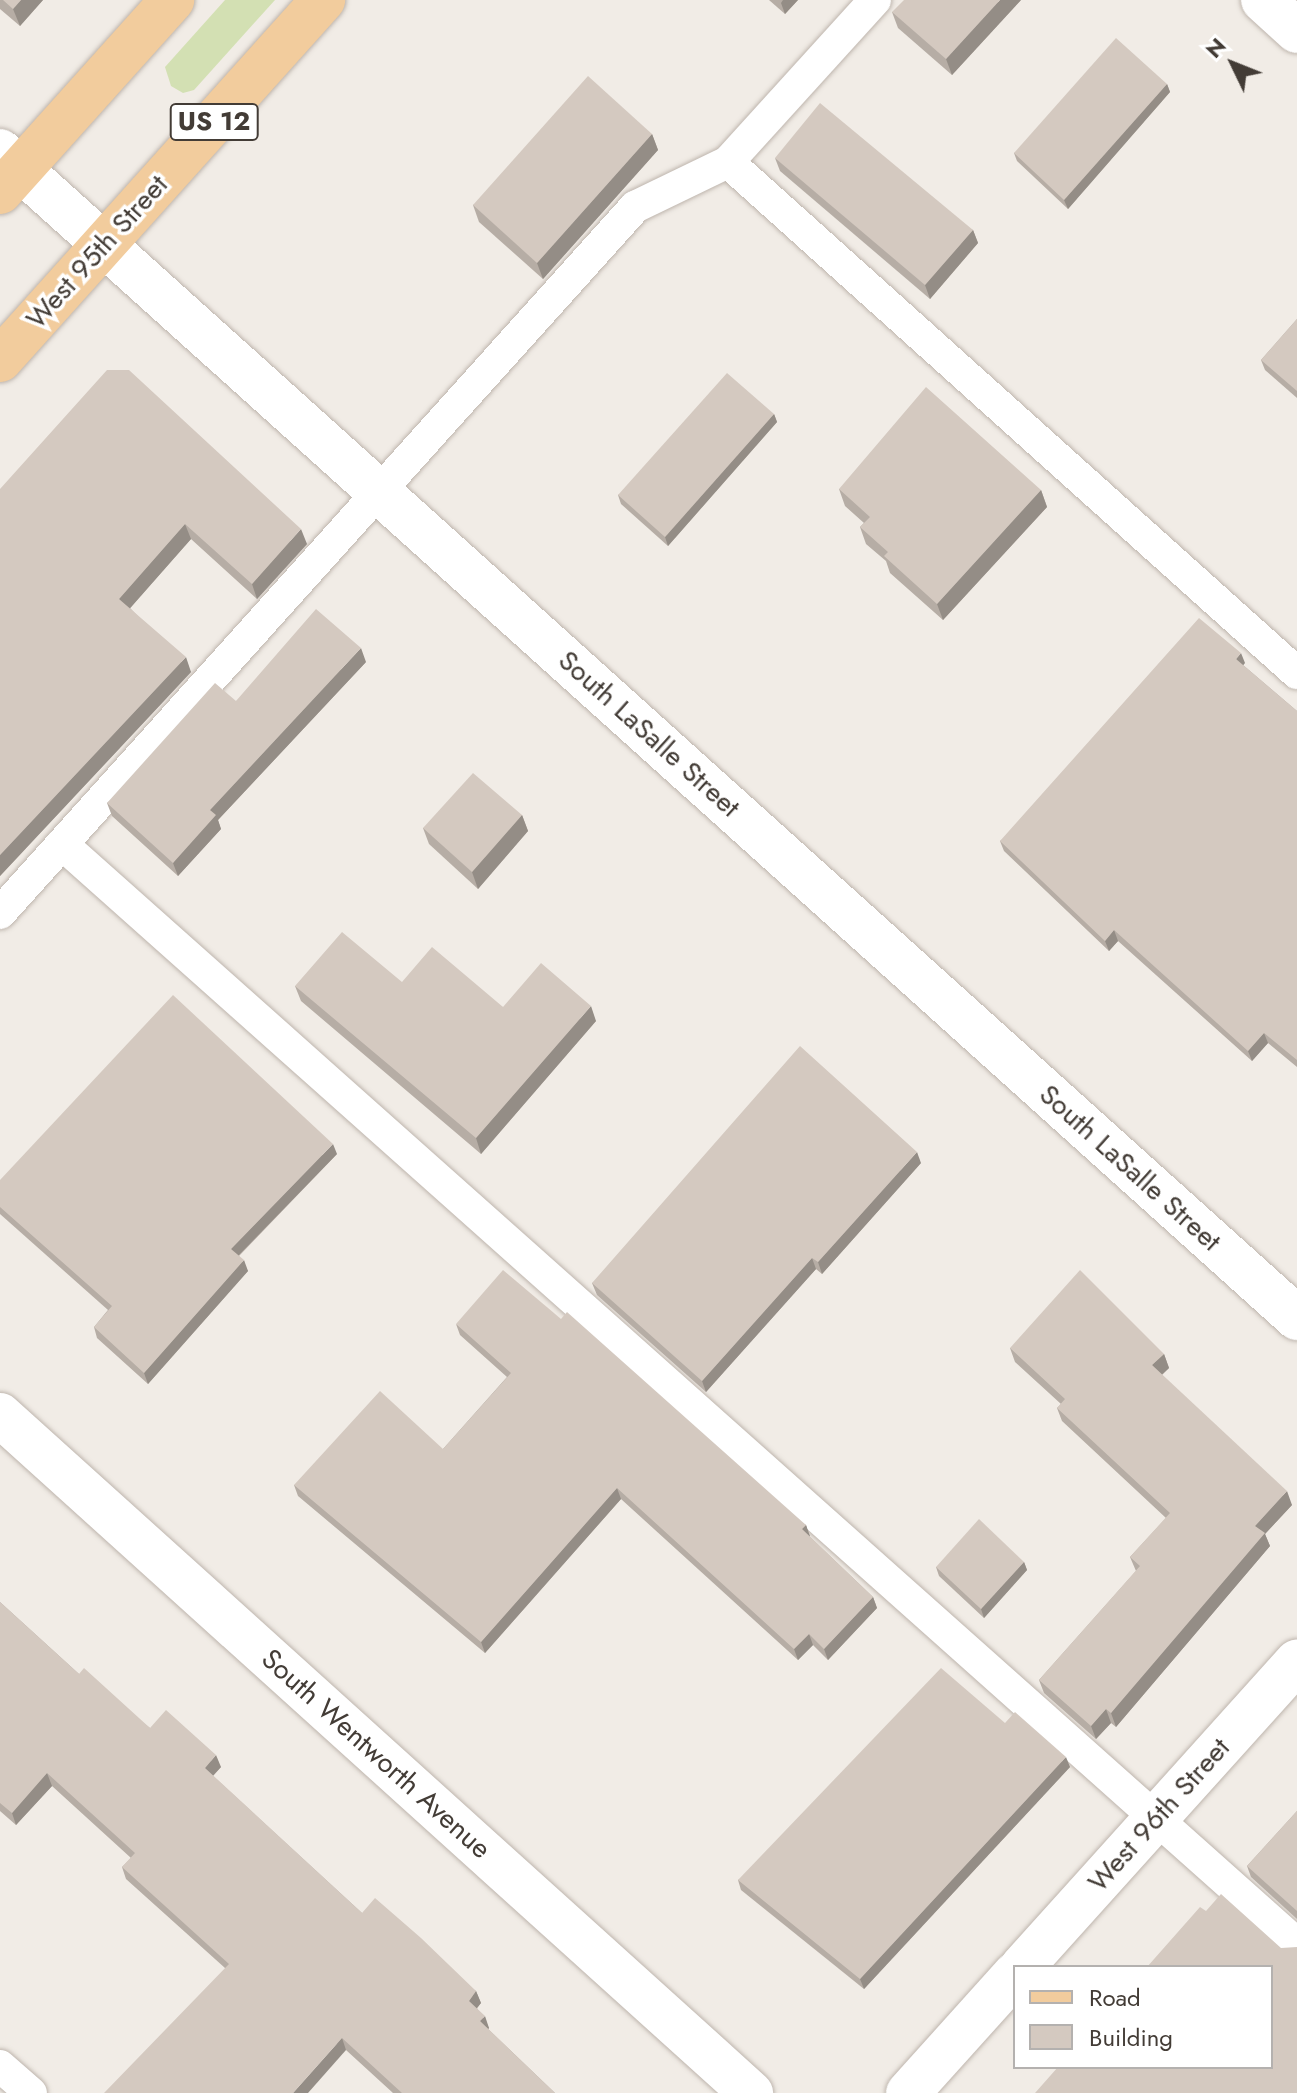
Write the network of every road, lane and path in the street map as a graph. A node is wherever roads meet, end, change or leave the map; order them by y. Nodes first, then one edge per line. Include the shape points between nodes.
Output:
1 (172, 0) edge
2 (323, 0) edge
3 (875, 0) edge
4 (1263, 0) edge
5 (1297, 31) edge
6 (728, 162) junction
7 (7, 171) edge
8 (104, 244) junction
9 (0, 360) edge
10 (379, 492) junction
11 (1297, 673) edge
12 (62, 844) junction
13 (0, 913) edge
14 (1297, 1318) edge
15 (0, 1415) edge
16 (1297, 1662) edge
17 (1157, 1817) junction
18 (1297, 1944) edge
19 (1024, 1965) edge
20 (1013, 1976) edge
21 (0, 2066) edge
22 (31, 2093) edge
23 (751, 2093) edge
24 (908, 2093) edge

1 - 7 main road
2 - 8 main road, West 95th Street / US 12
3 - 6 lane
4 - 5 street
6 - 10 lane via 635,207
6 - 11 lane
7 - 8 street, South LaSalle Street
8 - 9 main road, West 95th Street / US 12
8 - 10 street, South LaSalle Street
10 - 12 lane
10 - 14 street, South LaSalle Street
12 - 13 lane
12 - 17 lane
15 - 23 street, South Wentworth Avenue
16 - 17 street, West 96th Street
17 - 18 lane
17 - 19 street, West 96th Street
20 - 24 street
21 - 22 lane

